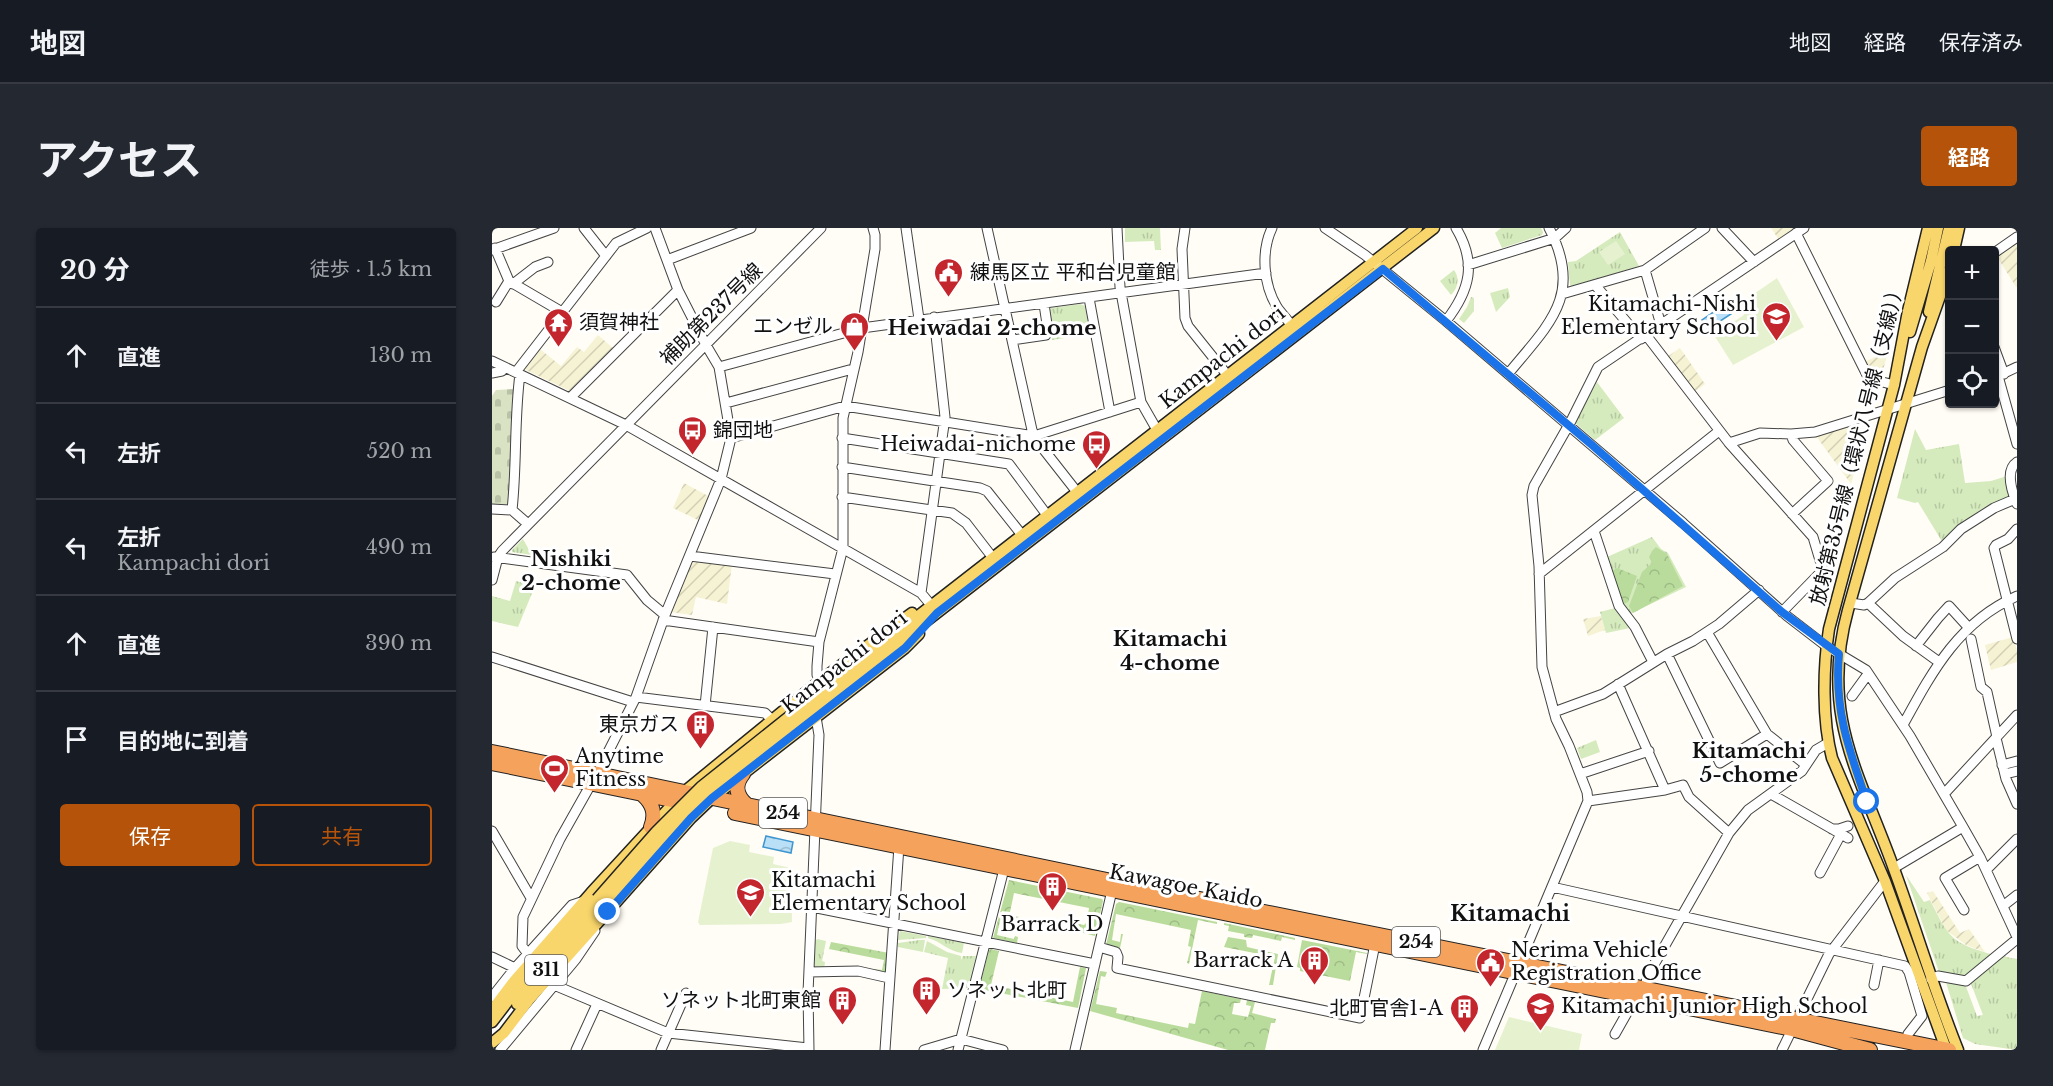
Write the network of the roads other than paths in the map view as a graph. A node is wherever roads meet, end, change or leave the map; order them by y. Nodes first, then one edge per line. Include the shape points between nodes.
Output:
1 (554, 228) edge
2 (584, 228) edge
3 (647, 228) edge
4 (655, 228) edge
5 (751, 228) edge
6 (821, 228) edge
7 (873, 228) edge
8 (906, 228) edge
9 (987, 228) edge
10 (1117, 228) edge
11 (1185, 228) edge
12 (1272, 228) edge
13 (1325, 228) edge
14 (1417, 228) edge
15 (1434, 228) edge
16 (1456, 228) edge
17 (1549, 228) edge
18 (1566, 228) edge
19 (1705, 228) edge
20 (1722, 228) edge
21 (1928, 228) edge
22 (1938, 228) edge
23 (1949, 228) edge
24 (1959, 228) edge
25 (1800, 231) edge
26 (2017, 237) edge
27 (1555, 238) junction
28 (1955, 246) edge
29 (494, 249) edge
30 (1999, 250) edge
31 (606, 256) junction
32 (667, 260) junction
33 (548, 262) dead end
34 (1754, 262) junction
35 (1468, 265) junction
36 (1378, 266) junction
37 (1645, 270) junction
38 (1266, 273) junction
39 (1945, 280) edge
40 (511, 282) junction
41 (1183, 286) junction
42 (1596, 286) junction
43 (678, 290) junction
44 (1121, 294) junction
45 (1562, 294) junction
46 (1089, 298) junction
47 (496, 302) dead end
48 (1044, 304) junction
49 (1005, 309) junction
50 (562, 312) junction
51 (934, 317) junction
52 (919, 319) junction
53 (1446, 321) junction
54 (1661, 325) junction
55 (1292, 326) junction
56 (862, 328) junction
57 (1643, 337) junction
58 (1013, 340) junction
59 (706, 345) junction
60 (1922, 346) junction
61 (492, 361) edge
62 (1899, 364) junction
63 (719, 366) junction
64 (504, 367) junction
65 (2017, 367) edge
66 (854, 371) junction
67 (492, 373) edge
68 (518, 373) junction
69 (1508, 374) junction
70 (1228, 376) junction
71 (1999, 376) edge
72 (1894, 385) junction
73 (1945, 391) edge
74 (570, 398) junction
75 (1141, 402) junction
76 (1907, 402) junction
77 (726, 403) junction
78 (845, 406) junction
79 (1887, 410) junction
80 (1110, 412) junction
81 (944, 423) junction
82 (626, 425) junction
83 (1568, 425) junction
84 (1157, 430) junction
85 (1719, 431) junction
86 (1791, 434) junction
87 (1034, 436) junction
88 (731, 438) junction
89 (842, 438) junction
90 (1729, 443) junction
91 (2017, 444) edge
92 (940, 454) junction
93 (2017, 462) edge
94 (842, 467) junction
95 (721, 479) junction
96 (937, 481) junction
97 (1645, 490) junction
98 (1077, 492) junction
99 (842, 497) junction
100 (2016, 502) edge
101 (492, 508) edge
102 (512, 510) junction
103 (933, 510) junction
104 (1792, 514) junction
105 (1047, 515) junction
106 (528, 524) junction
107 (2017, 528) edge
108 (1594, 531) junction
109 (1022, 535) junction
110 (843, 548) junction
111 (690, 556) junction
112 (495, 557) edge
113 (993, 558) junction
114 (835, 574) junction
115 (1539, 574) junction
116 (492, 580) edge
117 (1759, 590) junction
118 (921, 593) junction
119 (2012, 598) edge
120 (1851, 603) junction
121 (1868, 603) junction
122 (934, 610) junction
123 (1782, 612) junction
124 (664, 617) junction
125 (713, 627) junction
126 (1969, 628) junction
127 (1707, 632) junction
128 (1971, 639) dead end
129 (2017, 639) edge
130 (819, 642) junction
131 (1826, 646) junction
132 (1916, 646) junction
133 (1667, 654) junction
134 (1839, 654) junction
135 (492, 657) edge
136 (1653, 662) junction
137 (1939, 662) junction
138 (1869, 674) junction
139 (821, 680) junction
140 (1618, 684) junction
141 (1852, 696) dead end
142 (635, 699) junction
143 (705, 706) junction
144 (810, 711) junction
145 (1554, 712) junction
146 (2017, 715) edge
147 (771, 719) junction
148 (1904, 725) junction
149 (1767, 734) junction
150 (1996, 738) junction
151 (1828, 743) junction
152 (739, 745) junction
153 (1649, 751) junction
154 (492, 752) edge
155 (2017, 761) edge
156 (758, 762) junction
157 (492, 763) edge
158 (1806, 765) junction
159 (2017, 771) edge
160 (2004, 772) junction
161 (743, 774) junction
162 (1580, 774) junction
163 (594, 779) junction
164 (1995, 782) dead end
165 (1665, 790) junction
166 (1771, 794) junction
167 (1944, 794) junction
168 (643, 795) junction
169 (679, 797) junction
170 (1588, 801) junction
171 (708, 802) junction
172 (2017, 804) edge
173 (747, 805) junction
174 (815, 824) junction
175 (1848, 826) dead end
176 (651, 827) junction
177 (1963, 827) junction
178 (492, 831) edge
179 (1729, 833) junction
180 (1840, 834) junction
181 (639, 839) junction
182 (2017, 839) edge
183 (899, 846) junction
184 (658, 856) junction
185 (1980, 857) junction
186 (1894, 868) junction
187 (1004, 869) junction
188 (1986, 870) junction
189 (1820, 873) dead end
190 (1886, 881) junction
191 (1113, 886) junction
192 (1552, 887) junction
193 (2017, 895) edge
194 (531, 898) junction
195 (584, 901) junction
196 (603, 905) junction
197 (2003, 906) junction
198 (812, 907) junction
199 (1964, 910) dead end
200 (1682, 916) junction
201 (893, 923) junction
202 (2017, 938) edge
203 (985, 942) junction
204 (1375, 944) junction
205 (1099, 947) junction
206 (1832, 950) junction
207 (528, 954) junction
208 (492, 957) edge
209 (1879, 960) junction
210 (1095, 964) junction
211 (514, 968) junction
212 (1518, 968) junction
213 (808, 972) junction
214 (890, 978) junction
215 (1930, 979) junction
216 (554, 985) junction
217 (1874, 985) dead end
218 (686, 993) dead end
219 (1641, 993) junction
220 (492, 997) edge
221 (597, 1004) junction
222 (492, 1010) edge
223 (492, 1022) edge
224 (1794, 1024) junction
225 (668, 1034) junction
226 (1615, 1034) dead end
227 (961, 1039) junction
228 (492, 1041) edge
229 (1906, 1042) junction
230 (729, 1045) edge
231 (808, 1049) edge
232 (500, 1050) edge
233 (576, 1050) edge
234 (661, 1050) edge
235 (885, 1050) edge
236 (924, 1050) edge
237 (958, 1050) edge
238 (1003, 1050) edge
239 (1075, 1050) edge
240 (1484, 1050) edge
241 (1782, 1050) edge
242 (1870, 1050) edge
243 (1947, 1050) edge
244 (1958, 1050) edge

1 - 29 street
2 - 31 street
3 - 31 street via 616,243
4 - 32 street
5 - 32 street
6 - 59 street, 補助第237号線
7 - 56 street via 875,249
8 - 52 street
9 - 49 street
10 - 44 street
11 - 41 street
12 - 38 street via 1266,240
13 - 36 street
14 - 36 main road, Kampachi dori / 311
15 - 36 main road, Kampachi dori / 311
16 - 35 street
17 - 27 street
18 - 27 street
19 - 37 street
20 - 34 street
21 - 62 main road, 放射第35号線（環状八号線（支線））
22 - 62 main road
23 - 60 main road
24 - 28 main road
25 - 34 street
25 - 72 street via 1867,375
26 - 30 street
27 - 35 street
27 - 45 street via 1563,269
29 - 40 street
31 - 50 street
32 - 43 street
33 - 40 street
34 - 54 street
35 - 53 street via 1463,296
36 - 53 street
36 - 55 main road, Kampachi dori / 311
36 - 122 main road, Kampachi dori / 311
37 - 42 street
37 - 54 street
38 - 41 street
38 - 55 street via 1275,302
39 - 60 main road, 放射第35号線（環状八号線（支線））
40 - 47 street
40 - 50 street
41 - 44 street
41 - 70 street via 1188,326
42 - 45 street
42 - 57 street
43 - 59 street
43 - 74 street
44 - 46 street
44 - 75 street
45 - 69 street via 1550,322
46 - 48 street
46 - 80 street
48 - 49 street
48 - 58 street via 1046,335
49 - 51 street
49 - 58 street
50 - 68 street
51 - 52 street
51 - 81 street
52 - 56 street
53 - 69 street
54 - 57 street
55 - 70 main road, Kampachi dori / 311
56 - 63 street
56 - 66 street
57 - 83 street via 1599,367
57 - 85 street
58 - 87 street
59 - 63 street
59 - 82 street, 補助第237号線
60 - 76 main road, 放射第35号線（環状八号線（支線））
61 - 64 street
62 - 72 main road, 放射第35号線（環状八号線（支線））
63 - 77 street
64 - 67 street
64 - 68 street
65 - 71 street
66 - 77 street
66 - 78 street
68 - 74 street
68 - 102 street
69 - 83 street
70 - 84 main road, Kampachi dori / 311
71 - 91 street
72 - 79 main road, 放射第35号線（環状八号線（支線））
73 - 76 street
74 - 82 street
75 - 80 street
75 - 84 street
76 - 79 street
76 - 120 main road, 放射第35号線（環状八号線（支線））
77 - 88 street
78 - 81 street
78 - 88 street
78 - 89 street
79 - 86 street via 1824,430
79 - 131 main road, 放射第35号線（環状八号線（支線））
80 - 87 street
81 - 87 street
81 - 92 street
82 - 95 street
82 - 106 street, 補助第237号線
83 - 97 street
83 - 115 street via 1533,491
84 - 98 main road, Kampachi dori / 311
85 - 90 street
85 - 97 street
86 - 90 street via 1760,433
86 - 104 street via 1828,481
87 - 98 street
88 - 95 street
89 - 92 street
89 - 94 street
90 - 104 street
92 - 96 street
92 - 105 street via 1009,464
93 - 100 street via 2010,472
94 - 96 street
94 - 99 street
95 - 110 street
95 - 111 street
96 - 103 street
96 - 109 street via 987,491
97 - 108 street
97 - 117 street
98 - 105 main road, Kampachi dori / 311
99 - 103 street
99 - 110 street
100 - 121 street via 1994,508 1961,529
101 - 102 street
102 - 106 street
103 - 113 street via 962,519
103 - 118 street
104 - 123 street via 1813,537 1822,567
105 - 109 main road, Kampachi dori / 311
106 - 112 street, 補助第237号線
107 - 119 street via 1994,548
108 - 115 street
108 - 136 street via 1619,606
109 - 113 main road, Kampachi dori / 311
110 - 114 street
110 - 118 street
111 - 114 street
111 - 124 street
112 - 116 street
112 - 124 street via 627,575
113 - 122 main road, Kampachi dori / 311
114 - 130 street
115 - 145 street via 1542,662
117 - 123 street
117 - 127 street
118 - 122 street
119 - 126 street
119 - 129 street
120 - 121 street
120 - 134 main road, 放射第35号線（環状八号線（支線））
121 - 132 street
122 - 139 main road via 913,612
122 - 144 main road, Kampachi dori / 311
123 - 131 street
124 - 125 street
124 - 142 street
125 - 130 street
125 - 143 street
126 - 132 street via 1949,606
126 - 137 street
127 - 133 street
127 - 149 street
128 - 150 street
130 - 139 street via 817,675
131 - 134 street
131 - 151 main road, 放射第35号線（環状八号線（支線））
132 - 137 street
133 - 136 street
133 - 149 street via 1720,763
134 - 138 street
134 - 186 main road, 放射第35号線（環状八号線（支線）） via 1839,701 1845,739
135 - 142 street
136 - 140 street
137 - 148 street
138 - 141 street
138 - 148 street
139 - 147 main road
140 - 145 street via 1603,694
140 - 153 street
142 - 143 street
142 - 163 street
143 - 147 street via 765,713
144 - 156 main road
144 - 174 street via 819,735
144 - 196 main road, Kampachi dori / 311, bridge via 709,791
145 - 162 street
146 - 150 street
147 - 152 main road
148 - 167 street
149 - 158 street
150 - 160 street via 2002,750
150 - 167 street
151 - 158 street via 1816,750
151 - 190 main road, 放射第35号線（環状八号線（支線））
152 - 156 main road via 739,762
152 - 169 main road
153 - 162 street
153 - 165 street
154 - 163 highway, 254
155 - 160 street
156 - 161 main road
157 - 163 highway, Kawagoe Kaido / 254
158 - 166 street
159 - 160 street
160 - 164 street
160 - 172 street
161 - 171 main road
161 - 173 highway via 737,788
162 - 170 street
163 - 168 highway, Kawagoe Kaido / 254
163 - 169 highway, 254
163 - 194 street
165 - 170 street
165 - 179 street via 1684,786 1689,798
166 - 179 street via 1748,810
166 - 180 street
167 - 177 street
168 - 169 highway, Kawagoe Kaido / 254
168 - 176 highway via 654,814
169 - 171 highway, Kawagoe Kaido / 254
169 - 176 main road
170 - 192 street
171 - 173 highway, Kawagoe Kaido / 254
171 - 174 highway, Kawagoe Kaido / 254
171 - 184 main road
173 - 174 highway, Kawagoe Kaido / 254
174 - 183 highway, Kawagoe Kaido / 254
174 - 191 highway, Kawagoe Kaido / 254
174 - 198 street
175 - 180 street via 1839,829
176 - 181 main road
177 - 185 street
177 - 186 street
178 - 194 street
179 - 200 street
180 - 189 street
181 - 184 main road
181 - 195 main road
182 - 188 street
183 - 187 highway, Kawagoe Kaido / 254
183 - 201 street
184 - 196 main road
185 - 188 street
185 - 199 street via 1945,878
186 - 215 main road, 放射第35号線（環状八号線（支線））
187 - 191 highway, Kawagoe Kaido / 254
187 - 203 street
188 - 197 street
190 - 206 street
190 - 243 main road, 放射第35号線（環状八号線（支線））
191 - 204 highway, Kawagoe Kaido / 254
191 - 205 street
191 - 212 highway, Kawagoe Kaido / 254
192 - 200 street
192 - 212 street
193 - 197 street
194 - 207 street via 522,919 522,946
195 - 207 street via 572,905
195 - 222 main road
196 - 216 street via 576,959
196 - 223 main road, Kampachi dori / 311 via 515,992
196 - 228 main road, Kampachi dori / 311 via 522,997
197 - 202 street
198 - 201 street
198 - 213 street
200 - 206 street
200 - 219 street
201 - 203 street
201 - 214 street
202 - 215 street via 1966,981 1938,976
203 - 210 street
203 - 227 street
204 - 205 street via 1360,1018 1116,968 1116,952
204 - 212 highway, Kawagoe Kaido / 254
205 - 210 street
206 - 209 street
206 - 224 street
207 - 211 street
208 - 211 street
209 - 217 street
209 - 229 street via 1905,966 1909,972 1922,1016
210 - 239 street
211 - 220 street
212 - 219 highway, Kawagoe Kaido / 254
212 - 240 street
213 - 214 street via 858,971
213 - 231 street
214 - 235 street
215 - 244 main road, 放射第35号線（環状八号線（支線））
216 - 221 street
216 - 232 street
218 - 225 street
219 - 224 highway, Kawagoe Kaido / 254
219 - 226 street
221 - 225 street
221 - 233 street
224 - 229 highway, Kawagoe Kaido / 254
224 - 241 street
224 - 242 highway, Kawagoe Kaido / 254
225 - 230 street
225 - 234 street
227 - 236 street
227 - 237 street
227 - 238 street
229 - 243 highway, Kawagoe Kaido / 254
230 - 231 street

